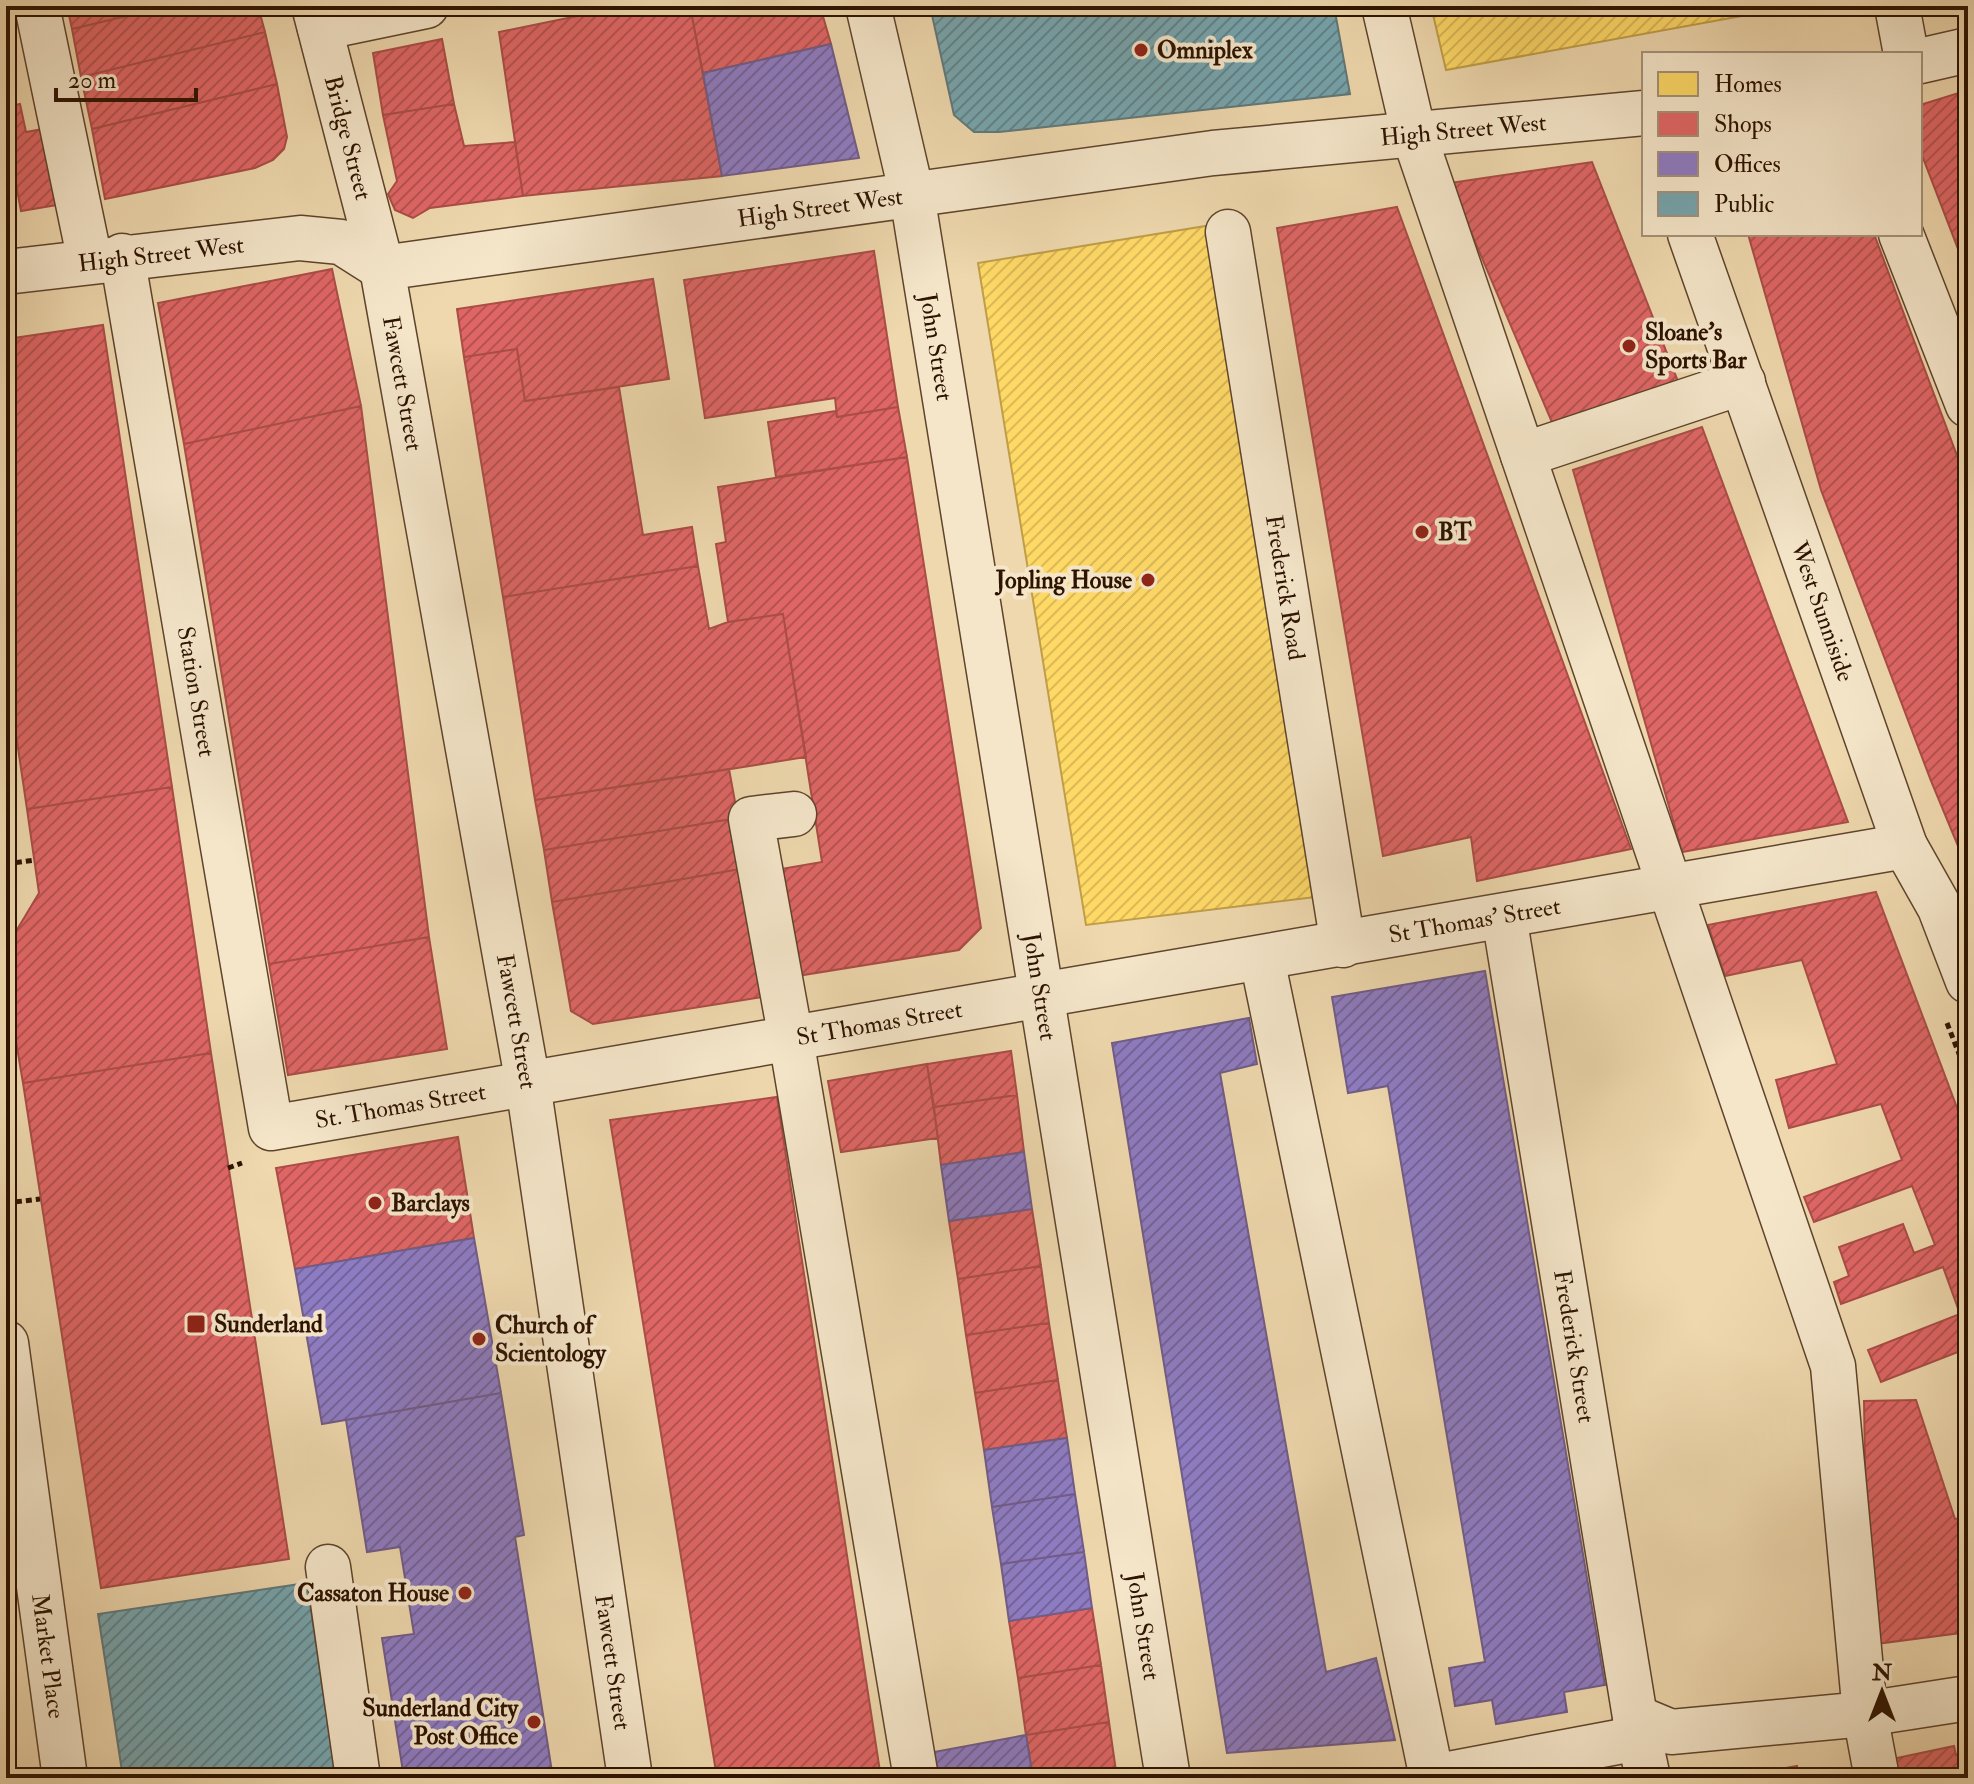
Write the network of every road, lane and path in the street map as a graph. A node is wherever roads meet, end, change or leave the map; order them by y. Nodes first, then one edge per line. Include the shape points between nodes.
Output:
1 (37, 6) edge
2 (426, 6) edge
3 (868, 6) edge
4 (1384, 6) edge
5 (1897, 6) edge
6 (317, 17) edge
7 (1968, 50) edge
8 (1906, 52) edge
9 (1922, 61) edge
10 (1642, 113) edge
11 (1414, 135) junction
12 (6, 172) edge
13 (912, 195) junction
14 (1228, 232) dead end
15 (1691, 236) edge
16 (1902, 236) edge
17 (11, 254) edge
18 (106, 259) junction
19 (382, 268) junction
20 (1743, 382) junction
21 (1968, 405) edge
22 (1523, 455) junction
23 (794, 814) dead end
24 (1905, 846) junction
25 (35, 860) dead end
26 (6, 864) edge
27 (1671, 887) junction
28 (1504, 916) junction
29 (1343, 945) junction
30 (1262, 959) junction
31 (1965, 962) edge
32 (1043, 997) junction
33 (791, 1039) junction
34 (528, 1084) junction
35 (271, 1128) joint
36 (40, 1199) dead end
37 (6, 1203) edge
38 (6, 1343) edge
39 (328, 1567) dead end
40 (1968, 1698) edge
41 (1865, 1714) junction
42 (1648, 1746) edge
43 (65, 1778) edge
44 (358, 1778) edge
45 (630, 1778) edge
46 (916, 1778) edge
47 (1168, 1778) edge
48 (1430, 1778) edge
49 (1877, 1778) edge

1 - 18 street, Station Street
2 - 6 street
3 - 13 street, John Street
4 - 11 street
5 - 8 street
6 - 19 street, Bridge Street
7 - 9 street
10 - 11 street, High Street West
11 - 13 street, High Street West via 1213,153
11 - 22 street
12 - 17 path
13 - 19 street, High Street West
13 - 32 street, John Street
14 - 29 street, Frederick Road
15 - 20 street, West Sunniside
16 - 21 street
17 - 18 street, High Street West
18 - 19 street, High Street West via 300,238 341,242
18 - 35 street, Station Street
19 - 34 street, Fawcett Street
20 - 22 street
20 - 24 street, West Sunniside
22 - 27 street
23 - 33 street via 751,819
24 - 27 street, St Thomas' Street
24 - 31 street, West Sunniside
25 - 26 path
27 - 28 street, St Thomas' Street
27 - 41 street via 1833,1366
28 - 29 street, St Thomas' Street
28 - 42 street, Frederick Street
29 - 30 street, St Thomas' Street
30 - 32 street, St Thomas' Street
30 - 48 street
32 - 33 street, St Thomas Street
32 - 47 street, John Street
33 - 34 street, St Thomas Street
33 - 46 street
34 - 35 street, St. Thomas Street
34 - 45 street, Fawcett Street
36 - 37 path
38 - 43 street, Market Place
39 - 44 street
40 - 41 street
41 - 42 street
41 - 49 street
42 - 48 street

